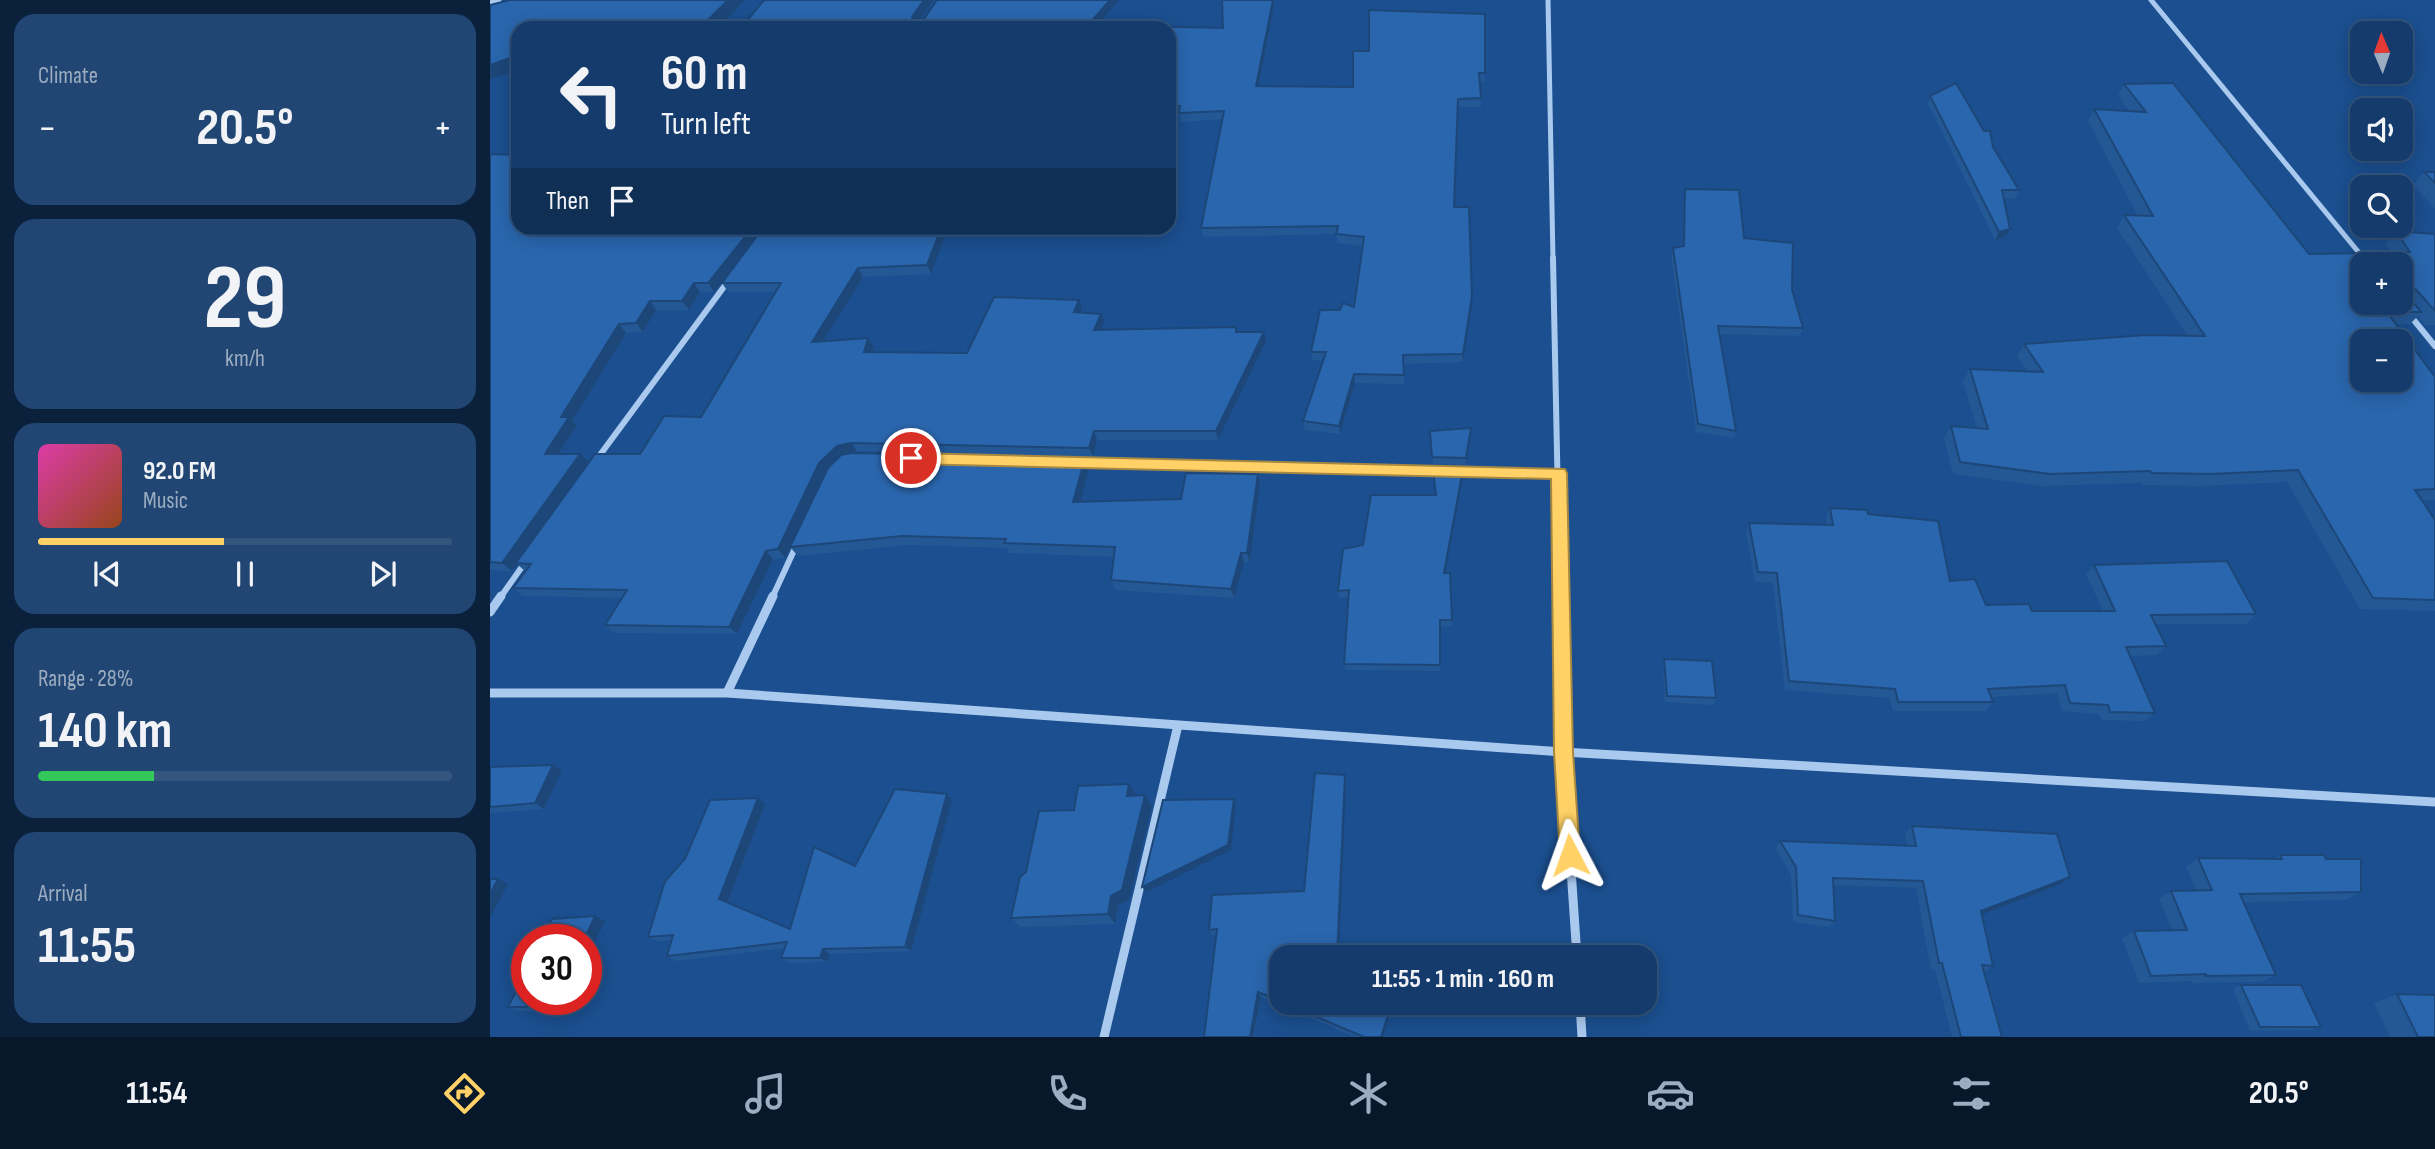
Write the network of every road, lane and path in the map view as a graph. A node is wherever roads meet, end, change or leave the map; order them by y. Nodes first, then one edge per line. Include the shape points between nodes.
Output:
1 (499, 0) edge
2 (1548, 0) edge
3 (2151, 0) edge
4 (490, 3) edge
5 (2358, 252) edge
6 (737, 268) edge
7 (2410, 315) edge
8 (2435, 346) edge
9 (1073, 463) edge
10 (592, 466) edge
11 (1559, 473) junction
12 (801, 534) edge
13 (529, 556) edge
14 (490, 612) edge
15 (490, 693) edge
16 (727, 693) junction
17 (1178, 724) junction
18 (1563, 752) junction
19 (2435, 802) edge
20 (1576, 945) edge
21 (1581, 1015) edge
22 (1104, 1037) edge
23 (1582, 1037) edge

1 - 4 street
2 - 11 street
3 - 5 street
6 - 10 street
7 - 8 street
9 - 11 street
11 - 18 street
12 - 16 street
13 - 14 street
15 - 16 street
16 - 17 street
17 - 18 street
17 - 22 street
18 - 19 street
18 - 20 street
21 - 23 street

